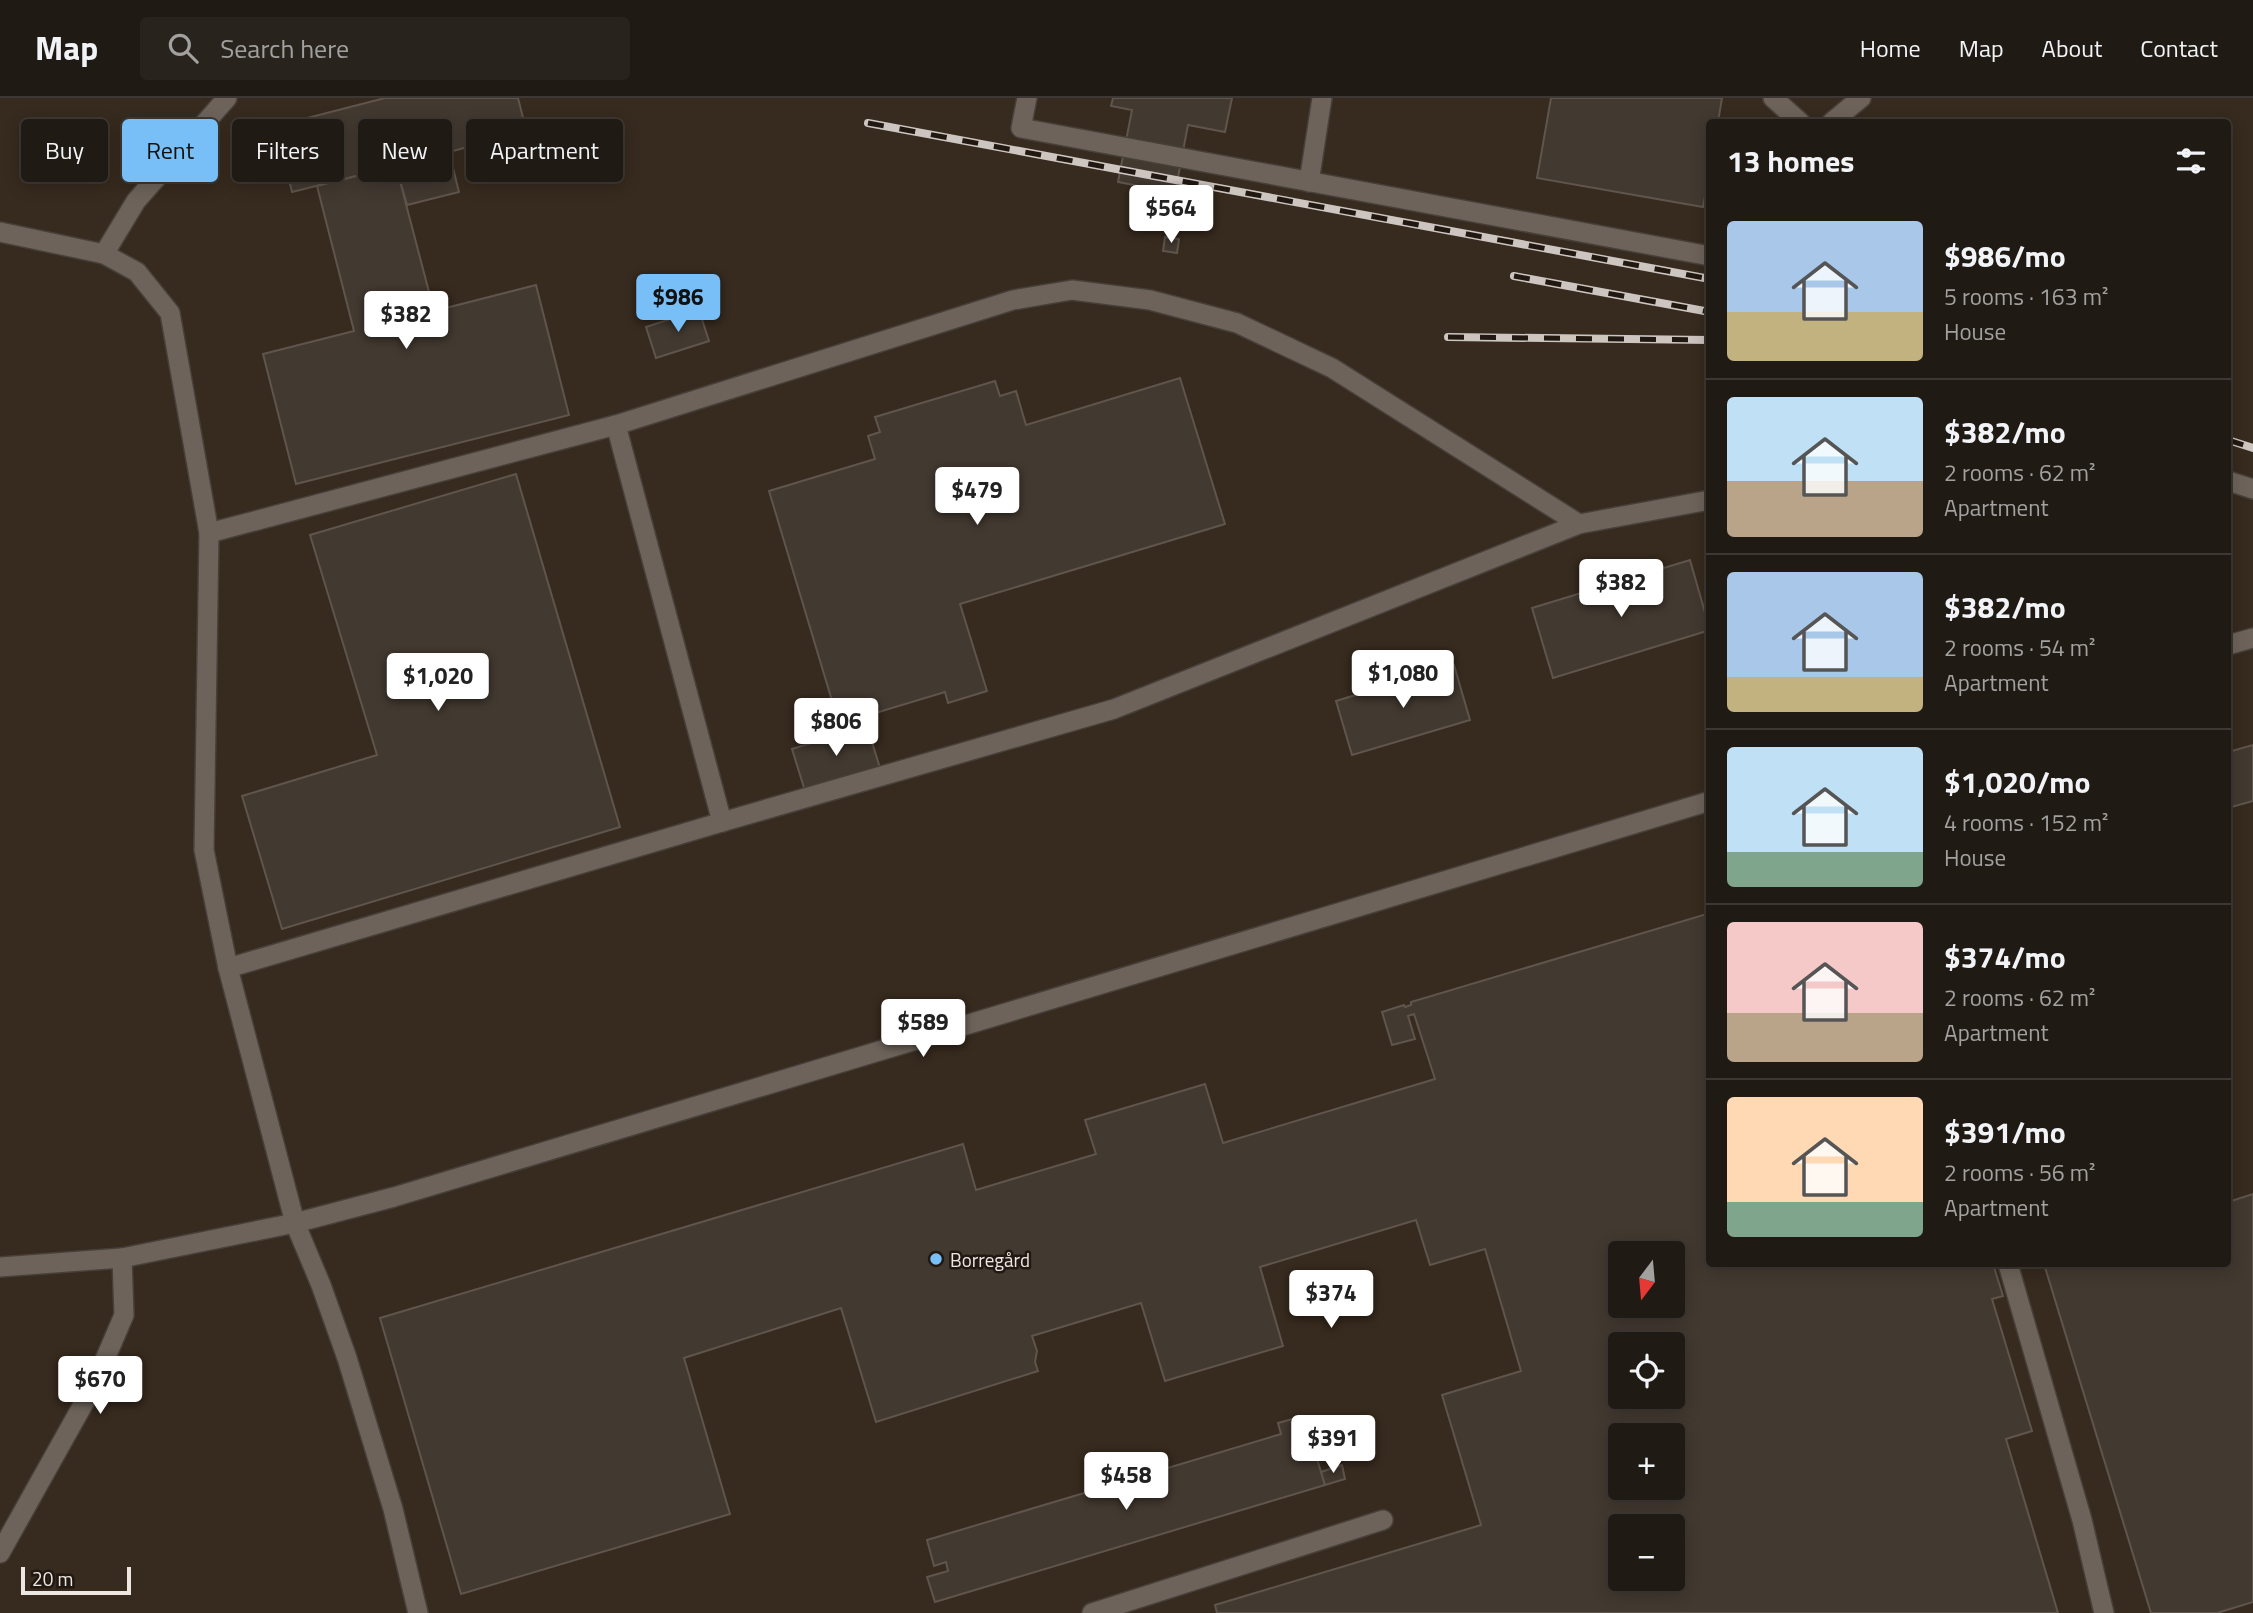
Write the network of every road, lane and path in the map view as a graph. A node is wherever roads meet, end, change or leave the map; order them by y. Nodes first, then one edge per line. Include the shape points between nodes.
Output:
1 (227, 98) edge
2 (1027, 98) edge
3 (1322, 98) edge
4 (1773, 98) edge
5 (1861, 98) edge
6 (1797, 119) edge
7 (1836, 119) edge
8 (1309, 182) junction
9 (0, 232) edge
10 (104, 254) junction
11 (1706, 255) edge
12 (616, 425) junction
13 (2231, 482) edge
14 (2253, 489) edge
15 (1706, 501) edge
16 (1580, 524) junction
17 (209, 533) junction
18 (2253, 638) edge
19 (2231, 644) edge
20 (1706, 802) edge
21 (722, 822) junction
22 (228, 968) junction
23 (295, 1223) junction
24 (122, 1258) junction
25 (0, 1267) edge
26 (2009, 1267) edge
27 (1382, 1520) dead end
28 (0, 1553) edge
29 (418, 1613) edge
30 (1093, 1613) edge
31 (2104, 1613) edge

1 - 10 street via 136,201
2 - 8 street via 1021,128
3 - 8 street
4 - 6 street
5 - 7 street
8 - 11 street
9 - 10 street
10 - 17 street via 137,272 170,313
12 - 16 street via 1013,300 1072,290 1150,300 1237,323 1332,368
12 - 17 street
12 - 21 street
13 - 14 street
15 - 16 street
16 - 21 street via 1114,709
17 - 22 street via 204,850
18 - 19 street
20 - 23 street via 408,1193
21 - 22 street
22 - 23 street
23 - 24 street
23 - 29 street via 347,1358 393,1509
24 - 25 street
24 - 28 street via 124,1315 94,1385
26 - 31 street
27 - 30 street

